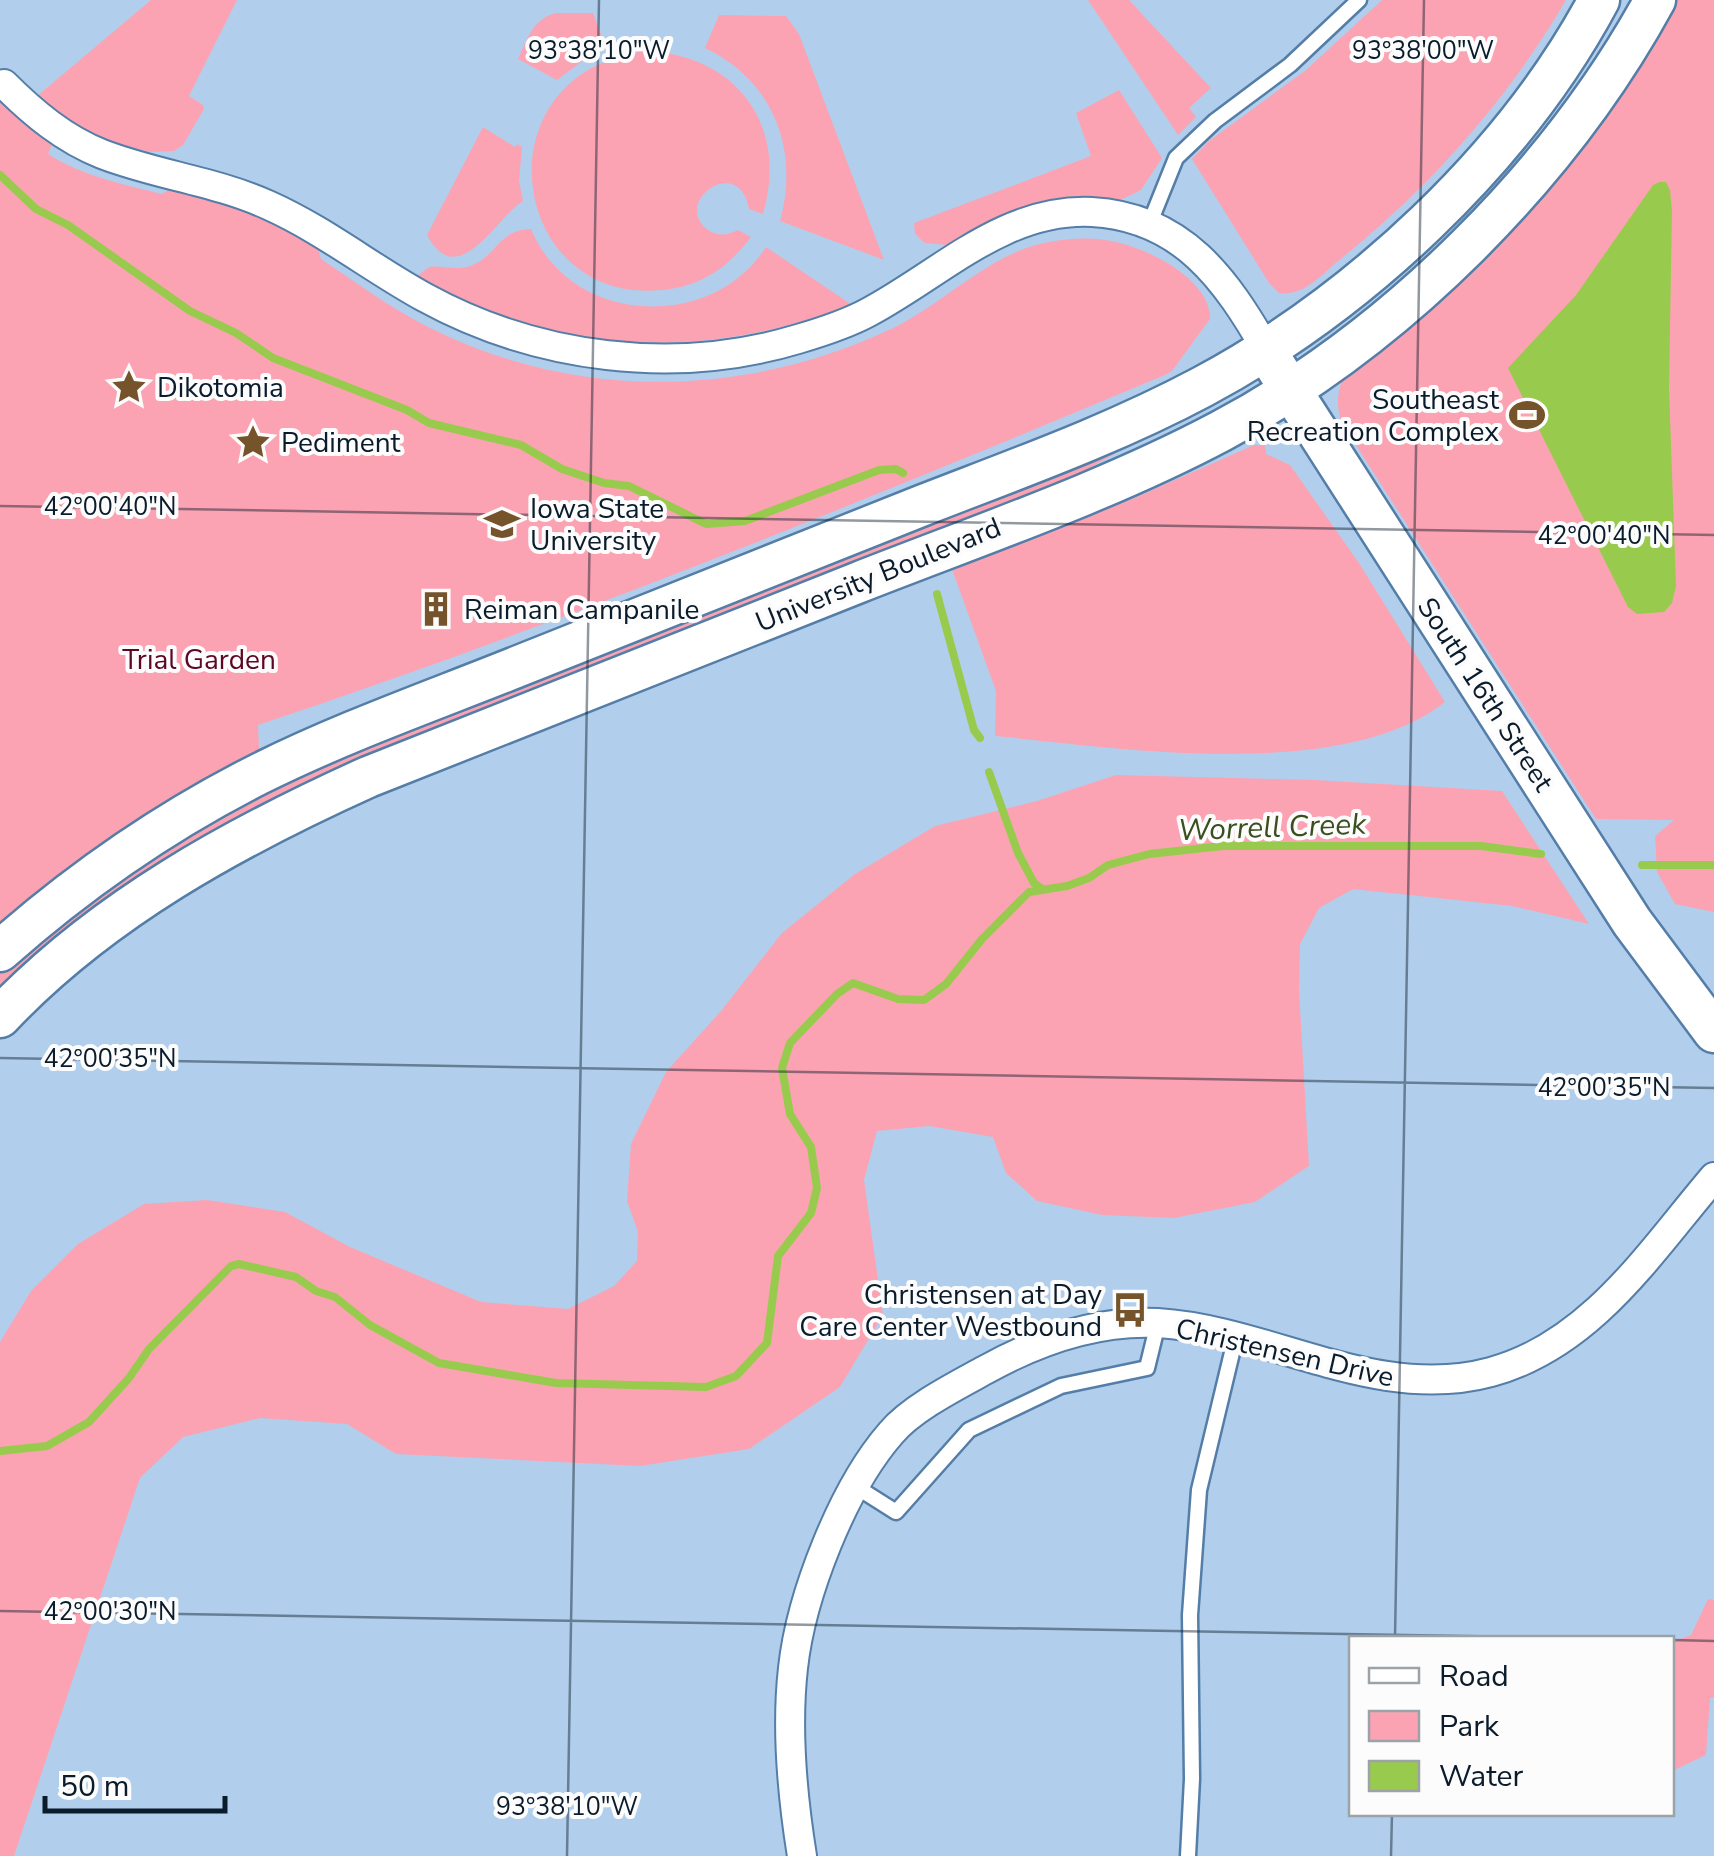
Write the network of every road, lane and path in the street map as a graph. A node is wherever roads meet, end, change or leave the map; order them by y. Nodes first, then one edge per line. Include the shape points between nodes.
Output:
1 (1360, 0) edge
2 (1599, 0) edge
3 (1655, 0) edge
4 (2, 82) edge
5 (1149, 225) junction
6 (1266, 350) junction
7 (1291, 390) junction
8 (0, 951) edge
9 (0, 1017) edge
10 (1714, 1032) edge
11 (1714, 1176) edge
12 (1158, 1323) junction
13 (1236, 1336) junction
14 (855, 1486) junction
15 (802, 1856) edge
16 (1188, 1856) edge

1 - 5 lane via 1176,158
2 - 6 main road, University Boulevard via 1528,108 1462,186 1389,257
3 - 7 main road, University Boulevard via 1624,58 1510,206 1362,337
4 - 5 street via 74,140 265,203 470,320 546,344 619,356 720,355 798,340 866,314 990,237 1046,214 1094,212
5 - 6 street via 1218,274
6 - 7 main road, South 16th Street
6 - 8 main road, University Boulevard via 1118,429 260,774 176,820
7 - 9 main road, University Boulevard via 1138,470 280,817 126,910
7 - 10 main road, South 16th Street via 1632,922
11 - 13 street, Christensen Drive via 1581,1326 1512,1366 1413,1380
12 - 13 street, Christensen Drive
12 - 14 street, Christensen Drive via 1050,1338 1000,1361 892,1431
12 - 14 lane via 1147,1368 1061,1386 969,1430 896,1512
13 - 16 lane via 1200,1490 1190,1615
14 - 15 street, Christensen Drive via 830,1533 793,1665 792,1774

